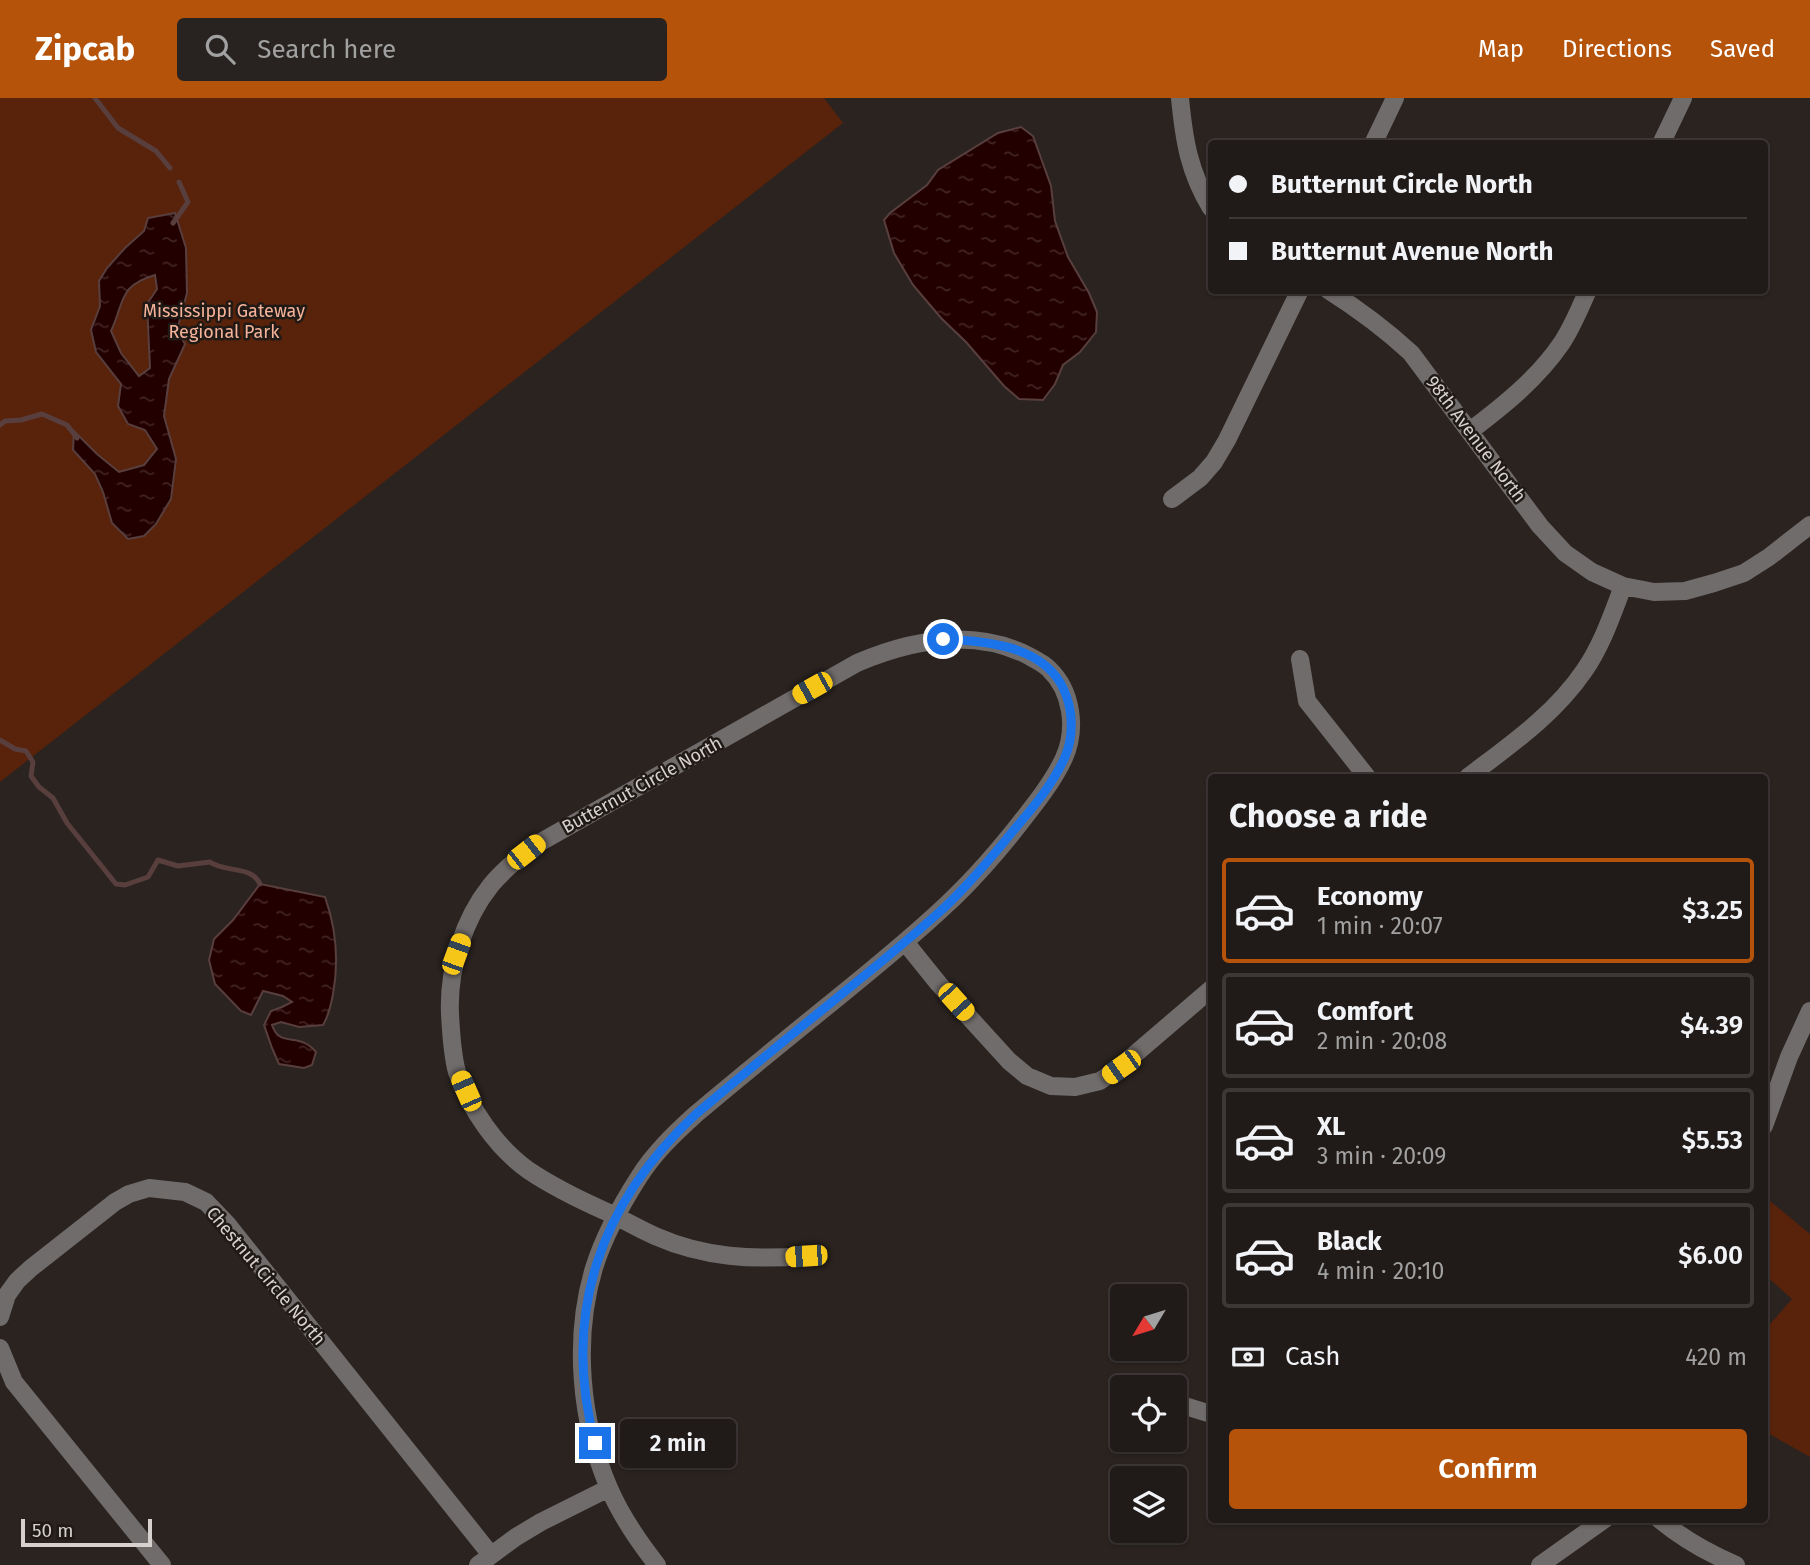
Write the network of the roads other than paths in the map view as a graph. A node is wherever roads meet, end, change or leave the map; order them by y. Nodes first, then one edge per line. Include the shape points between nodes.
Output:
1 (1180, 98) edge
2 (1395, 98) edge
3 (1683, 98) edge
4 (1375, 140) edge
5 (1663, 140) edge
6 (1208, 203) edge
7 (1298, 294) edge
8 (1335, 294) edge
9 (1586, 294) edge
10 (1470, 431) junction
11 (1172, 499) dead end
12 (1810, 525) edge
13 (1623, 586) junction
14 (1300, 659) dead end
15 (1365, 774) edge
16 (1472, 774) edge
17 (905, 942) junction
18 (1208, 992) edge
19 (1810, 1011) edge
20 (1768, 1115) edge
21 (617, 1217) junction
22 (806, 1256) dead end
23 (0, 1317) edge
24 (0, 1348) edge
25 (1187, 1407) edge
26 (1208, 1414) edge
27 (609, 1488) junction
28 (1599, 1523) edge
29 (1664, 1523) edge
30 (485, 1560) edge
31 (162, 1565) edge
32 (657, 1565) edge
33 (1541, 1565) edge
34 (1737, 1565) edge

1 - 6 street via 1189,162
2 - 4 street
3 - 5 street
7 - 11 street via 1214,462
8 - 10 street, 98th Avenue North via 1411,353
9 - 10 street via 1561,344 1532,379
10 - 13 street, 98th Avenue North via 1565,552 1592,572
12 - 13 street, 98th Avenue North via 1744,573 1714,583 1685,591
13 - 16 street via 1584,671 1547,715
14 - 15 street via 1307,701
17 - 18 street via 1009,1061 1027,1076 1051,1086 1100,1081
17 - 21 street via 670,1137 639,1175
17 - 21 street, Butternut Circle North via 999,848 1065,757 1072,719 1060,682 1048,667 1005,647 943,639 882,652 539,842 513,862 470,918 456,954 449,994 457,1071 475,1110 498,1142 526,1168 557,1189
19 - 20 street
21 - 22 street, Butternut Circle North via 657,1237 717,1255
21 - 27 street via 594,1269 583,1342 585,1395
23 - 30 street, Chestnut Circle North via 7,1295 30,1268 129,1194 149,1188 185,1192 206,1202
24 - 31 street via 15,1382
25 - 26 street
27 - 30 street via 561,1510
27 - 32 street
28 - 33 street
29 - 34 street via 1699,1548

